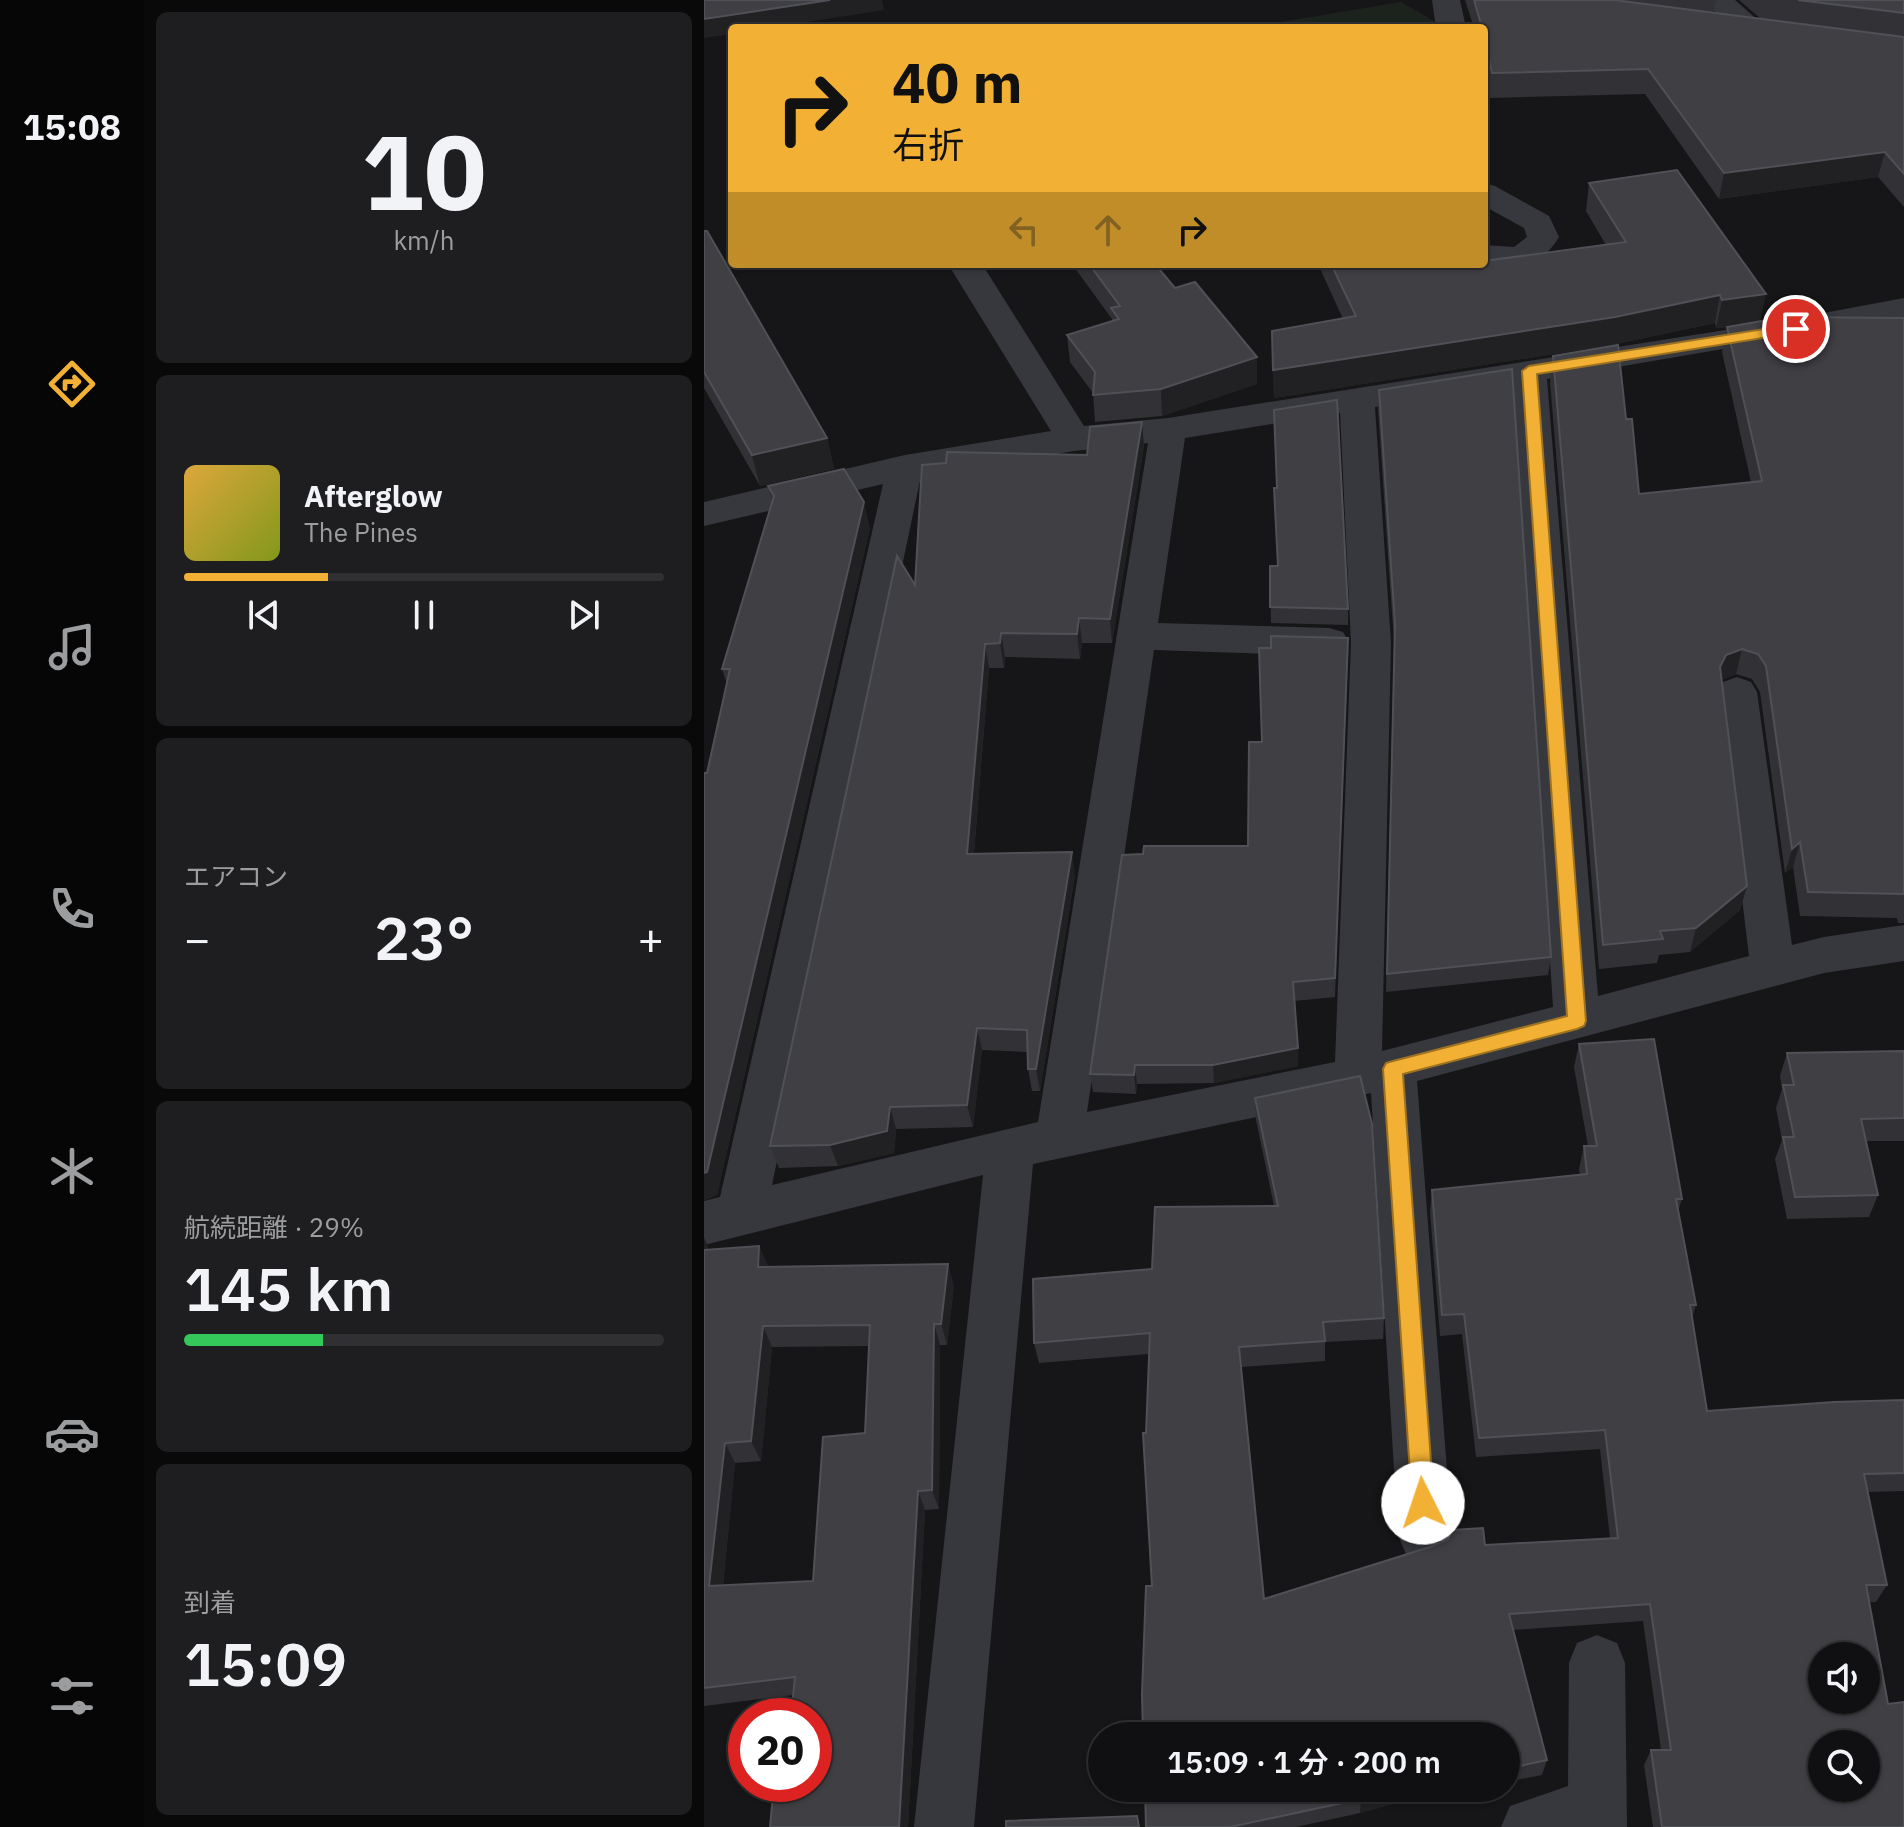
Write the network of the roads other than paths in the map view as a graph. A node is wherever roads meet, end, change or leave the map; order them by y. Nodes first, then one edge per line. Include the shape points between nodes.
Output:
1 (1446, 0) edge
2 (1708, 0) edge
3 (1450, 24) edge
4 (1754, 30) edge
5 (1488, 195) edge
6 (1488, 256) edge
7 (967, 268) edge
8 (1902, 317) edge
9 (1529, 371) junction
10 (1357, 399) junction
11 (1168, 429) junction
12 (1074, 439) junction
13 (905, 467) junction
14 (704, 514) edge
15 (1138, 636) junction
16 (1371, 643) junction
17 (1737, 692) dead end
18 (1904, 943) edge
19 (1773, 969) junction
20 (1577, 1021) junction
21 (1375, 1073) junction
22 (1034, 1143) junction
23 (723, 1219) edge
24 (1425, 1535) dead end
25 (1597, 1663) dead end
26 (1597, 1817) edge
27 (944, 1827) edge
28 (1531, 1827) edge

1 - 3 street
2 - 4 street via 1724,5
5 - 6 street via 1538,223 1543,237 1538,248 1525,255
7 - 12 street
8 - 9 street
9 - 10 street
9 - 20 street
10 - 11 street
10 - 16 street
11 - 12 street
11 - 15 street
12 - 13 street
13 - 14 street
13 - 23 street
15 - 16 street
15 - 22 street
16 - 21 street
17 - 19 street
18 - 19 street
19 - 20 street
20 - 21 street
21 - 22 street
21 - 24 street
22 - 23 street
22 - 27 street
25 - 26 street
26 - 28 street

